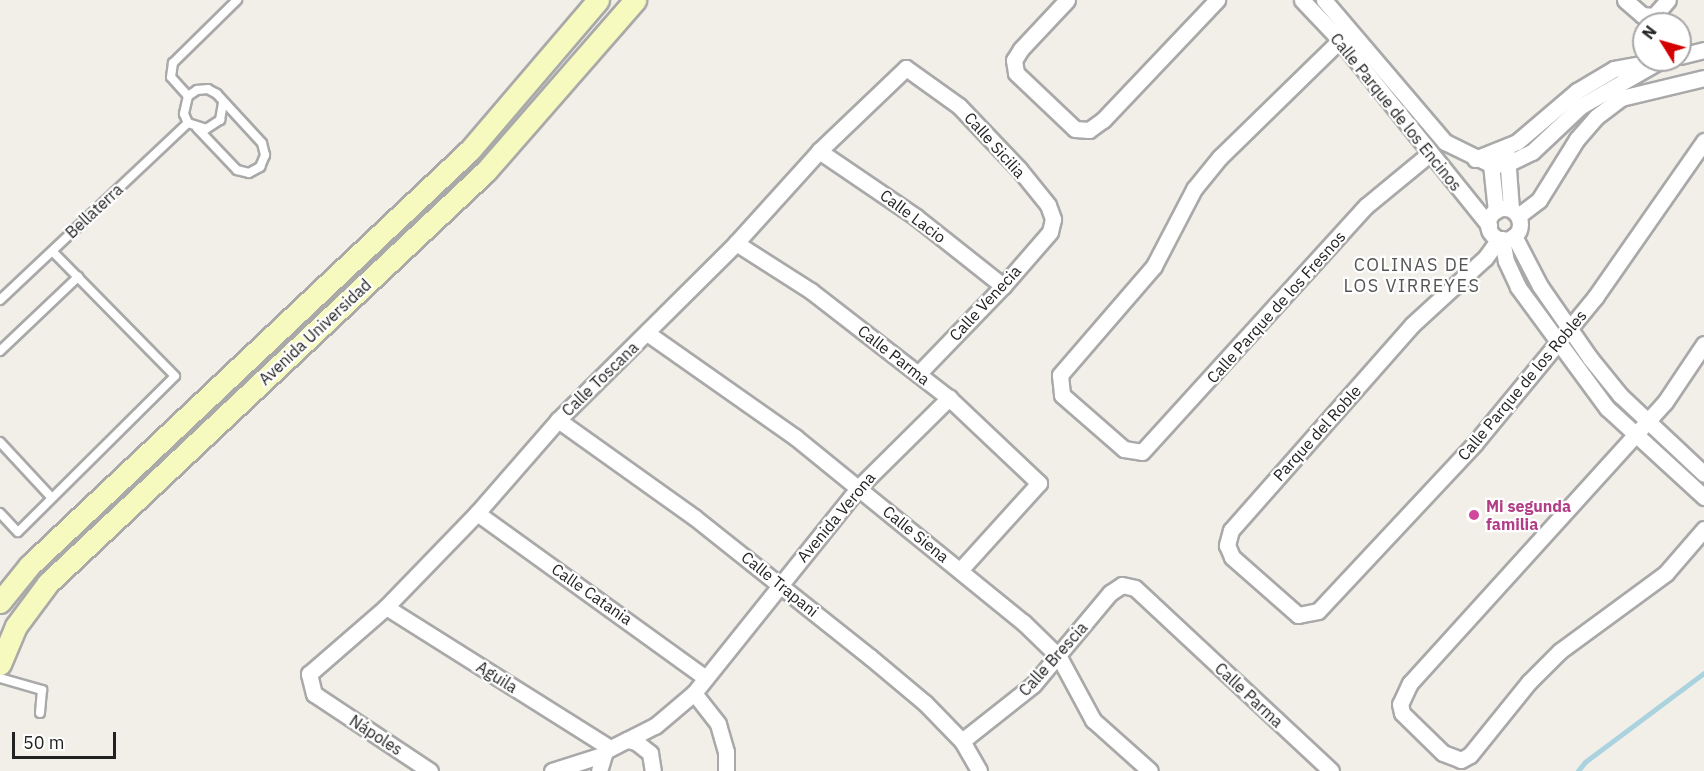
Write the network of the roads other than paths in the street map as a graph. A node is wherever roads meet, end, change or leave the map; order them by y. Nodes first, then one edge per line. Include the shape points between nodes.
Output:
1 (237, 0) edge
2 (598, 0) edge
3 (1067, 0) edge
4 (1217, 0) edge
5 (1302, 0) edge
6 (1324, 0) edge
7 (1625, 0) edge
8 (1668, 0) edge
9 (632, 1) edge
10 (1340, 40) junction
11 (1632, 66) edge
12 (916, 72) joint
13 (1641, 72) edge
14 (1704, 78) edge
15 (188, 96) junction
16 (223, 104) junction
17 (188, 123) junction
18 (197, 128) junction
19 (1704, 141) edge
20 (819, 151) junction
21 (1429, 154) junction
22 (1491, 161) junction
23 (1508, 212) junction
24 (1489, 225) junction
25 (1050, 232) joint
26 (1505, 238) junction
27 (736, 243) junction
28 (52, 251) junction
29 (78, 277) junction
30 (1003, 286) junction
31 (0, 300) edge
32 (1570, 329) junction
33 (647, 333) junction
34 (1557, 344) junction
35 (1704, 344) edge
36 (0, 351) edge
37 (918, 374) junction
38 (949, 398) junction
39 (558, 420) junction
40 (1646, 421) junction
41 (1634, 434) junction
42 (0, 442) edge
43 (1704, 474) edge
44 (859, 487) junction
45 (1704, 497) edge
46 (52, 498) junction
47 (0, 513) edge
48 (477, 513) junction
49 (1704, 529) edge
50 (30, 565) junction
51 (960, 570) junction
52 (780, 584) junction
53 (0, 589) edge
54 (1110, 593) joint
55 (0, 602) edge
56 (386, 607) junction
57 (1318, 611) joint
58 (1059, 657) junction
59 (0, 664) edge
60 (0, 678) edge
61 (706, 678) junction
62 (694, 693) junction
63 (321, 700) joint
64 (40, 713) dead end
65 (655, 726) junction
66 (627, 740) junction
67 (962, 741) junction
68 (644, 746) junction
69 (605, 751) junction
70 (430, 771) edge
71 (552, 771) edge
72 (599, 771) edge
73 (654, 771) edge
74 (726, 771) edge
75 (979, 771) edge
76 (1150, 771) edge
77 (1332, 771) edge

1 - 15 lane via 173,63 171,77
2 - 50 main road, Avenida Universidad via 470,150
3 - 4 street via 1021,49 1014,60 1016,73 1076,129 1089,130
5 - 10 street, Calle Parque de los Encinos
6 - 22 street via 1446,142
7 - 8 street via 1642,15 1654,16
9 - 59 main road, Avenida Universidad via 486,171 48,583 16,626
10 - 21 street, Calle Parque de los Encinos
10 - 21 street, Calle Parque de los Fresnos via 1220,157 1194,189 1154,266 1060,375 1062,395 1124,449 1142,452 1366,206
11 - 22 street via 1614,69 1577,91
12 - 20 street, Calle Toscana via 906,68 901,71
12 - 25 street, Calle Sicilia via 959,106 1018,169 1048,205 1053,219
13 - 22 street via 1581,106 1532,152
14 - 23 street via 1621,98 1596,117 1577,139 1539,200
15 - 16 lane via 208,89 218,94
15 - 17 lane via 184,114
16 - 18 lane via 220,120 206,129
16 - 18 lane via 262,143 265,155 260,167 249,172 237,170
17 - 18 lane
17 - 28 lane, Bellaterra
19 - 32 street, Calle Parque de los Robles
20 - 27 street, Calle Toscana
20 - 30 street, Calle Lacio via 916,217
21 - 24 street, Calle Parque de los Encinos
22 - 23 street
23 - 24 street
23 - 26 street via 1520,227
24 - 26 street, Calle Parque de los Encinos
25 - 30 street, Calle Venecia
26 - 32 street
26 - 34 street via 1506,261 1518,287
26 - 57 street, Parque del Roble via 1412,325 1231,530 1227,545 1232,557 1298,615
27 - 33 street, Calle Toscana
27 - 37 street, Calle Parma via 811,291
28 - 29 lane
28 - 31 lane, Bellaterra
29 - 36 lane
29 - 46 lane via 175,376
30 - 37 street, Calle Venecia
32 - 34 street, Calle Parque de los Robles
32 - 40 street via 1620,395
33 - 39 street, Calle Toscana
33 - 44 street, Calle Siena via 749,403
34 - 41 street via 1607,408
34 - 57 street, Calle Parque de los Robles via 1474,443
35 - 40 street via 1665,402
37 - 38 street, Calle Parma
38 - 44 street, Avenida Verona
38 - 51 street, Calle Parma via 1039,483
39 - 48 street, Calle Toscana
39 - 52 street, Calle Trapani
40 - 41 street
40 - 43 street
41 - 45 street
41 - 49 street via 1410,683 1400,704 1407,721 1452,758 1470,755 1529,682 1560,651 1666,573
42 - 46 lane
44 - 51 street, Calle Siena
44 - 52 street, Avenida Verona
46 - 47 lane via 18,532
48 - 56 street, Calle Toscana
48 - 61 street, Calle Catania
50 - 53 lane
50 - 55 main road, Avenida Universidad
51 - 58 street, Calle Siena
52 - 61 street, Avenida Verona
52 - 67 street, Calle Trapani via 925,703
54 - 58 street, Calle Brescia
54 - 77 street, Calle Parma via 1122,585 1135,588
56 - 63 street, Calle Toscana via 309,674 310,688
56 - 69 street, Aguila
58 - 67 street, Calle Brescia via 1012,704
58 - 76 street, Calle Siena via 1093,720
60 - 64 lane via 42,690
61 - 62 street, Avenida Verona
62 - 65 street, Avenida Verona
62 - 74 street via 717,724 726,752
63 - 70 street, Nápoles
65 - 66 street, Avenida Verona
65 - 68 street
66 - 68 street
66 - 69 street, Avenida Verona
67 - 75 street, Calle Trapani
68 - 73 street
69 - 71 street
69 - 72 street

